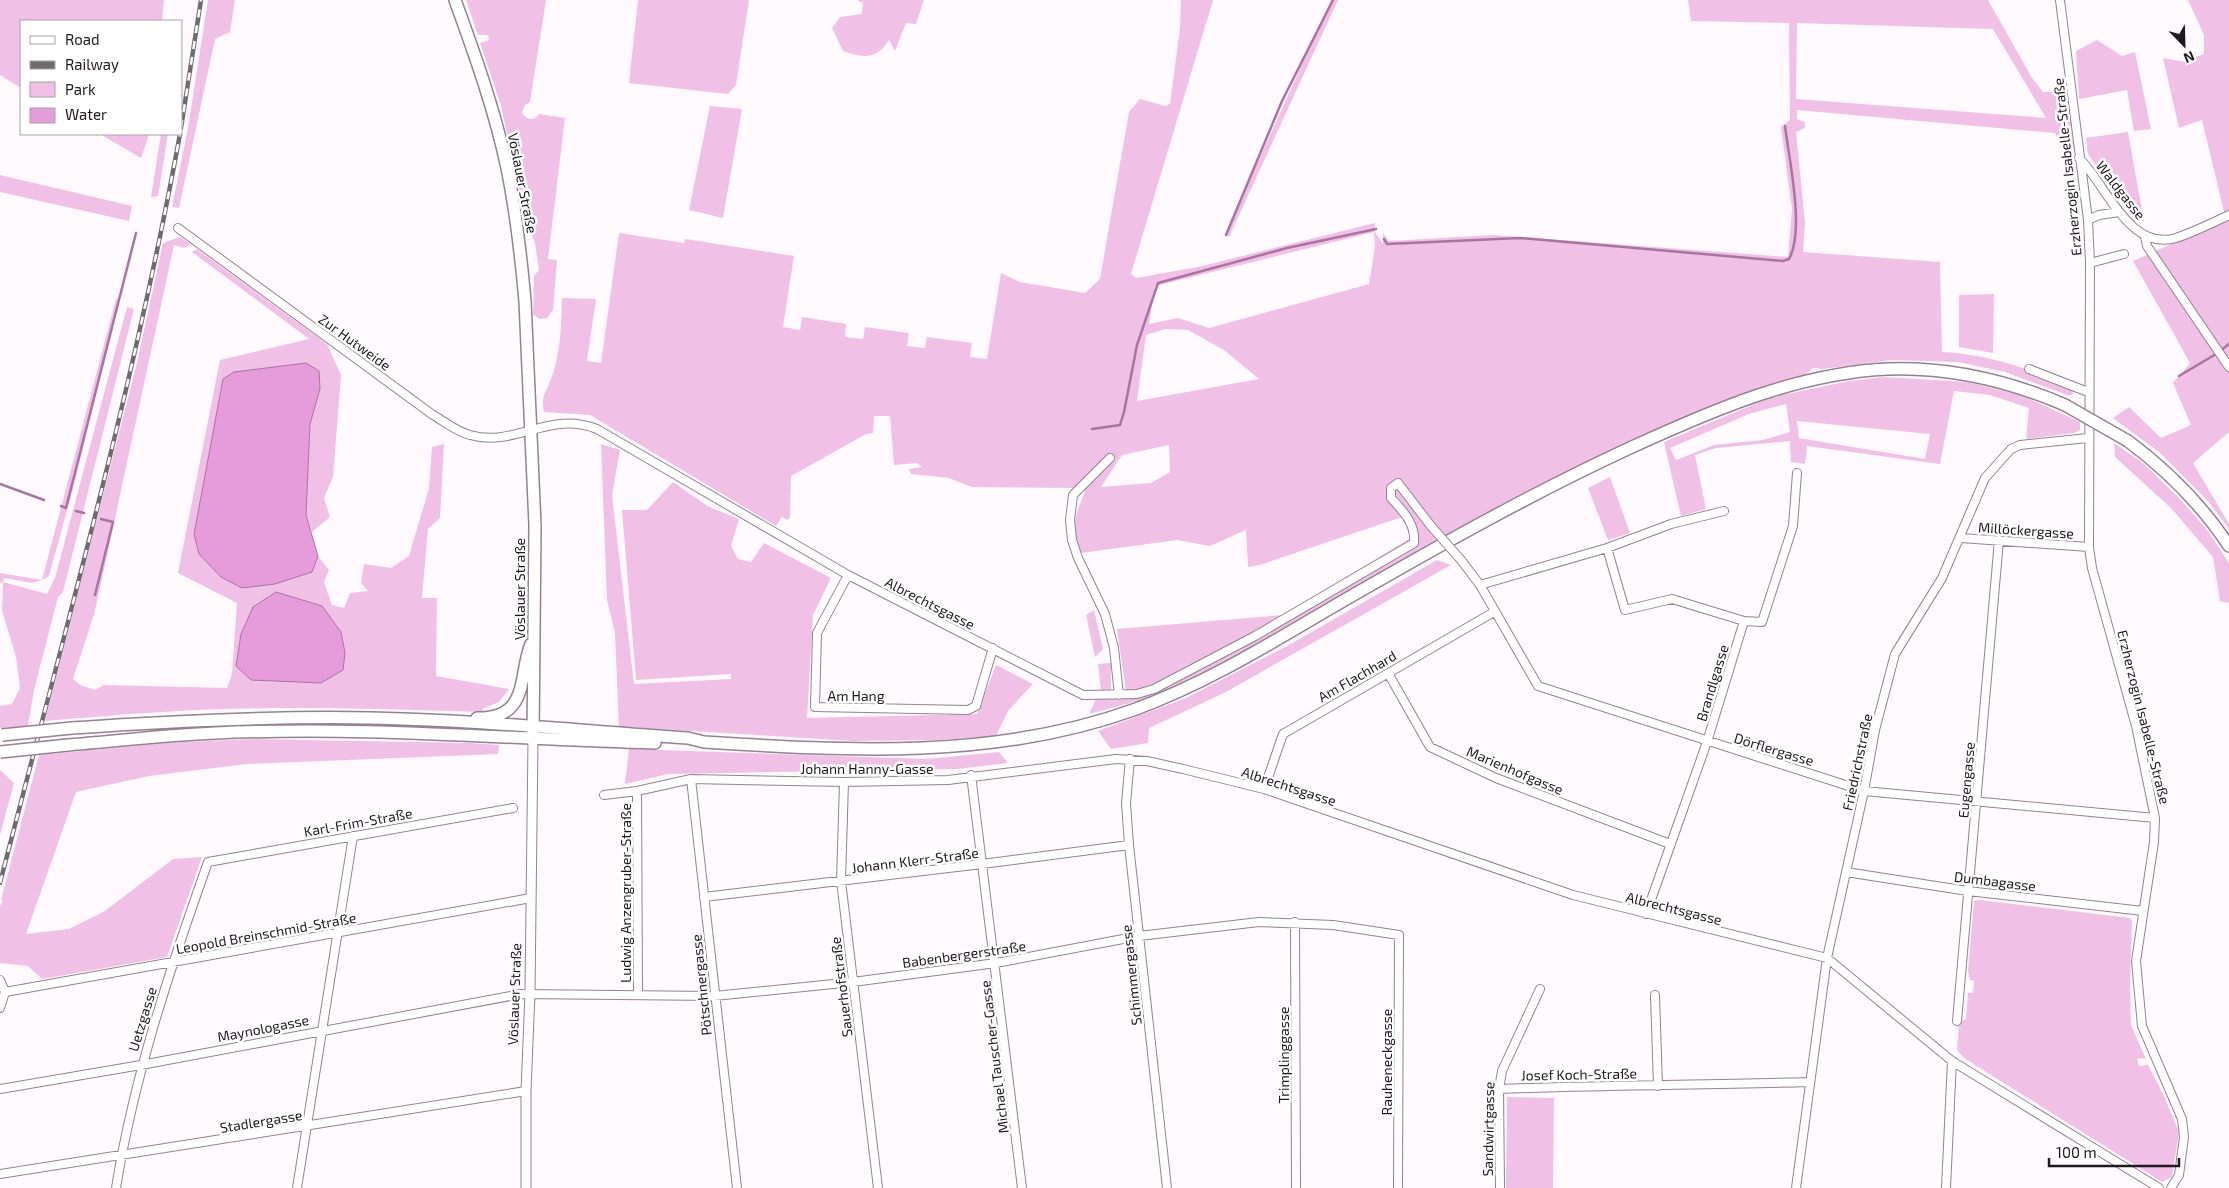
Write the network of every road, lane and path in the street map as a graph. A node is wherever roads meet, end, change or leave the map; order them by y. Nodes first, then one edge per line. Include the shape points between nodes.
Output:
1 (455, 0) edge
2 (2060, 0) edge
3 (2079, 158) junction
4 (2119, 212) junction
5 (2229, 215) edge
6 (2088, 220) junction
7 (178, 228) dead end
8 (2145, 237) junction
9 (2124, 254) dead end
10 (2090, 263) junction
11 (2229, 368) edge
12 (2029, 369) dead end
13 (2088, 392) junction
14 (530, 430) junction
15 (2088, 438) junction
16 (1110, 458) dead end
17 (1797, 473) dead end
18 (1724, 511) dead end
19 (1431, 526) joint
20 (1961, 538) junction
21 (1999, 540) junction
22 (2229, 546) edge
23 (2089, 547) junction
24 (1607, 548) junction
25 (848, 576) junction
26 (1480, 584) junction
27 (1494, 612) junction
28 (1744, 621) junction
29 (534, 638) junction
30 (993, 648) junction
31 (1388, 673) junction
32 (1118, 695) junction
33 (421, 720) junction
34 (533, 734) junction
35 (1, 735) edge
36 (1707, 742) junction
37 (0, 752) edge
38 (1130, 759) junction
39 (972, 775) junction
40 (691, 779) junction
41 (844, 782) junction
42 (1264, 789) junction
43 (637, 791) junction
44 (1864, 791) junction
45 (604, 795) dead end
46 (1978, 801) junction
47 (513, 808) dead end
48 (2155, 818) junction
49 (353, 836) junction
50 (1670, 844) junction
51 (1129, 845) junction
52 (208, 862) joint
53 (982, 864) junction
54 (1846, 872) junction
55 (841, 881) junction
56 (1968, 891) junction
57 (704, 896) junction
58 (531, 898) junction
59 (2143, 911) junction
60 (1646, 914) junction
61 (1296, 922) junction
62 (337, 933) junction
63 (1399, 935) joint
64 (1139, 936) junction
65 (1827, 958) junction
66 (172, 962) junction
67 (996, 963) junction
68 (0, 980) edge
69 (853, 982) junction
70 (1540, 989) dead end
71 (5, 992) junction
72 (530, 993) junction
73 (638, 994) junction
74 (1655, 995) dead end
75 (714, 996) junction
76 (0, 1008) edge
77 (1957, 1021) dead end
78 (322, 1029) junction
79 (1952, 1061) junction
80 (142, 1065) junction
81 (1809, 1082) junction
82 (1658, 1086) junction
83 (1499, 1088) junction
84 (0, 1089) edge
85 (526, 1091) junction
86 (307, 1126) junction
87 (121, 1155) junction
88 (0, 1174) edge
89 (116, 1188) edge
90 (298, 1188) edge
91 (526, 1188) edge
92 (737, 1188) edge
93 (878, 1188) edge
94 (1022, 1188) edge
95 (1167, 1188) edge
96 (1296, 1188) edge
97 (1398, 1188) edge
98 (1500, 1188) edge
99 (1796, 1188) edge
100 (1946, 1188) edge
101 (2159, 1188) edge
102 (2171, 1188) edge

1 - 14 main road, Vöslauer Straße via 494,116 515,215 525,301
2 - 3 street, Erzherzogin Isabelle-Straße
3 - 4 street, Waldgasse
3 - 6 street, Erzherzogin Isabelle-Straße
4 - 6 street
4 - 8 street, Waldgasse
5 - 8 street, Waldgasse via 2175,238
6 - 10 street, Erzherzogin Isabelle-Straße
7 - 14 street, Zur Hutweide via 433,415 468,435 482,438
8 - 11 street via 2147,246
9 - 10 street
10 - 13 street, Erzherzogin Isabelle-Straße
12 - 13 street
13 - 15 street, Erzherzogin Isabelle-Straße
14 - 25 street, Albrechtsgasse via 560,422 582,423 597,429
14 - 29 main road, Vöslauer Straße via 535,525
15 - 20 street, Friedrichstraße via 2010,448 1985,478
15 - 23 street, Erzherzogin Isabelle-Straße
16 - 32 street via 1073,495 1070,520 1078,558 1106,614 1114,648
17 - 28 street via 1793,526 1762,622
18 - 24 street via 1671,524
19 - 26 street, Dörflergasse, bridge
19 - 32 street, Albrechtsgasse via 1398,483 1391,488 1390,498 1407,516 1415,533 1414,544 1154,689
20 - 21 street, Millöckergasse
20 - 44 street, Friedrichstraße via 1942,578 1895,654 1875,730
21 - 23 street, Millöckergasse
21 - 46 street, Eugengasse
22 - 34 main road, bridge via 2180,485 2128,441 2065,405 2038,393 1992,380 1913,369 1863,371 1791,385 1710,413 1577,473 1443,544 1219,672 1168,696 1080,727 1024,739 938,748 844,749 704,742 688,738
23 - 48 street, Erzherzogin Isabelle-Straße via 2136,726
24 - 26 street
24 - 28 street via 1625,610 1672,600
25 - 30 street, Albrechtsgasse
25 - 30 street, Am Hang via 817,633 815,707 968,710 976,706
26 - 27 street, Dörflergasse
27 - 31 street, Am Flachhard
27 - 36 street, Dörflergasse via 1538,686
28 - 36 street, Brandlgasse
29 - 33 main road via 526,656 522,689 508,709 497,716 485,718
29 - 34 main road, Vöslauer Straße
30 - 32 street, Albrechtsgasse via 1083,695
31 - 42 street, Am Flachhard via 1283,734
31 - 50 street, Marienhofgasse via 1430,747 1496,778
33 - 34 main road
33 - 35 main road, bridge via 251,718 163,721
34 - 37 main road, bridge via 225,733
34 - 58 street, Vöslauer Straße
36 - 44 street, Dörflergasse
36 - 50 street, Brandlgasse
38 - 39 street, Johann Hanny-Gasse
38 - 42 street, Albrechtsgasse
38 - 51 street, Schimmergasse via 1126,803
39 - 41 street, Johann Hanny-Gasse via 948,780
39 - 53 street, Michael Tauscher-Gasse
40 - 41 street, Johann Hanny-Gasse
40 - 43 street, Johann Hanny-Gasse
40 - 57 street, Pötschnergasse
41 - 55 street, Sauerhofstraße
42 - 60 street, Albrechtsgasse via 1564,892
43 - 45 street, Johann Hanny-Gasse
43 - 73 street, Ludwig Anzengruber-Straße
44 - 46 street, Dörflergasse
44 - 54 street, Friedrichstraße
46 - 48 street, Dörflergasse
46 - 56 street, Eugengasse
47 - 49 street, Karl-Frim-Straße
48 - 59 street, Erzherzogin Isabelle-Straße
49 - 52 street, Karl-Frim-Straße
49 - 62 street
50 - 60 street, Brandlgasse
51 - 53 street, Johann Klerr-Straße
51 - 64 street, Schimmergasse
52 - 66 street, Uetzgasse
53 - 55 street, Johann Klerr-Straße
53 - 67 street, Michael Tauscher-Gasse
54 - 56 street, Dumbagasse
54 - 65 street, Friedrichstraße
55 - 57 street, Johann Klerr-Straße
55 - 69 street, Sauerhofstraße
56 - 59 street, Dumbagasse
56 - 77 street, Eugengasse
57 - 75 street, Pötschnergasse
58 - 62 street, Leopold Breinschmid-Straße
58 - 72 street, Vöslauer Straße
59 - 102 street, Erzherzogin Isabelle-Straße via 2136,961 2142,1026 2182,1120 2184,1137 2179,1175
60 - 65 street, Albrechtsgasse
61 - 63 street, Babenbergerstraße
61 - 64 street, Babenbergerstraße via 1260,922
61 - 96 street, Trimplinggasse
62 - 66 street, Leopold Breinschmid-Straße
62 - 78 street
63 - 97 street, Rauheneckgasse
64 - 67 street, Babenbergerstraße
64 - 95 street, Schimmergasse
65 - 79 street, Albrechtsgasse
65 - 81 street, Friedrichstraße
66 - 71 street, Leopold Breinschmid-Straße
66 - 80 street, Uetzgasse
67 - 69 street, Babenbergerstraße
67 - 94 street, Michael Tauscher-Gasse
68 - 71 street
69 - 75 street, Babenbergerstraße
69 - 93 street, Sauerhofstraße
70 - 83 street, Sandwirtgasse via 1502,1071
71 - 76 street
72 - 73 street, Babenbergerstraße
72 - 78 street, Maynologasse
72 - 85 street, Vöslauer Straße
73 - 75 street, Babenbergerstraße
74 - 82 street, Josef Koch-Straße
75 - 92 street, Pötschnergasse
78 - 80 street, Maynologasse
78 - 86 street
79 - 100 street
79 - 101 street, Albrechtsgasse
80 - 84 street, Maynologasse
80 - 87 street, Uetzgasse
81 - 82 street, Josef Koch-Straße
81 - 99 street, Friedrichstraße
82 - 83 street, Josef Koch-Straße
83 - 98 street, Sandwirtgasse
85 - 86 street, Stadlergasse
85 - 91 street, Vöslauer Straße
86 - 87 street, Stadlergasse
86 - 90 street
87 - 88 street, Stadlergasse
87 - 89 street, Uetzgasse

